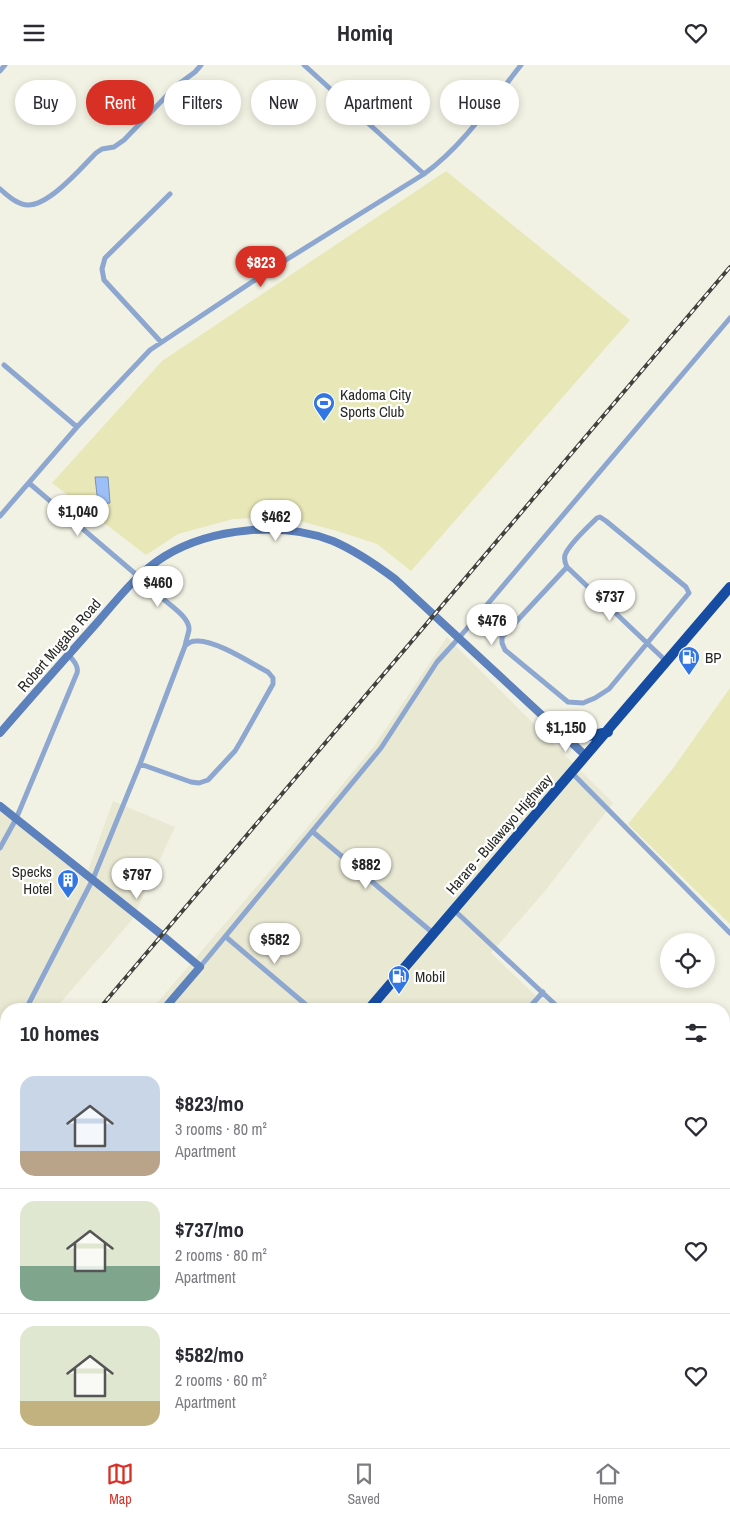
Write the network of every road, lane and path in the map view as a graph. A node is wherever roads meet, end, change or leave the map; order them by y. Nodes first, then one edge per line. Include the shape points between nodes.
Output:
1 (5, 65) edge
2 (201, 65) edge
3 (304, 65) edge
4 (521, 65) edge
5 (0, 71) edge
6 (424, 174) junction
7 (0, 189) edge
8 (170, 194) dead end
9 (730, 319) edge
10 (161, 342) junction
11 (4, 365) dead end
12 (77, 427) junction
13 (29, 483) junction
14 (0, 516) edge
15 (567, 567) junction
16 (148, 570) junction
17 (139, 577) junction
18 (730, 587) edge
19 (458, 639) junction
20 (647, 644) junction
21 (185, 645) junction
22 (68, 655) junction
23 (667, 662) junction
24 (608, 731) junction
25 (0, 733) edge
26 (560, 733) junction
27 (586, 756) junction
28 (140, 764) junction
29 (572, 773) junction
30 (0, 805) edge
31 (16, 819) junction
32 (312, 832) junction
33 (0, 848) edge
34 (93, 879) junction
35 (453, 909) junction
36 (433, 933) junction
37 (730, 933) edge
38 (226, 937) junction
39 (200, 967) junction
40 (543, 992) junction
41 (29, 1003) edge
42 (169, 1003) edge
43 (304, 1003) edge
44 (374, 1003) edge
45 (533, 1003) edge
46 (554, 1003) edge

1 - 5 street
2 - 7 street via 169,93 124,141 96,153 48,197 28,205 17,202
3 - 6 street
4 - 6 street via 467,134 442,161
6 - 10 street
8 - 10 street via 105,258 102,274
9 - 19 street
10 - 12 street
11 - 12 street
12 - 13 street
13 - 14 street
13 - 17 street
15 - 20 street
15 - 20 street via 566,553 600,517 686,587 689,593
15 - 20 street via 502,637 505,650 568,703 583,703 609,689
16 - 17 street, Robert Mugabe Road
16 - 19 street, Robert Mugabe Road via 180,548 224,533 266,530 310,535 355,551 379,566
16 - 21 street via 156,570 155,591 188,622
17 - 22 street, Robert Mugabe Road
18 - 23 highway, Harare - Bulawayo Highway
19 - 26 street, Robert Mugabe Road
19 - 32 street via 437,662 380,748
20 - 23 street
21 - 28 street
21 - 28 street via 202,641 217,645 268,672 273,683 235,751 208,780 191,782
22 - 25 street, Robert Mugabe Road
22 - 31 street via 77,666 77,673
23 - 24 highway, Harare - Bulawayo Highway
24 - 26 highway via 583,737
24 - 27 highway, Harare - Bulawayo Highway
26 - 27 street, Robert Mugabe Road
27 - 29 highway, Harare - Bulawayo Highway
28 - 34 street
29 - 35 highway, Harare - Bulawayo Highway
29 - 37 street
30 - 31 street
31 - 33 street
31 - 34 street
32 - 36 street
32 - 38 street
34 - 39 street
34 - 41 street
35 - 36 highway, Harare - Bulawayo Highway
35 - 40 street
36 - 44 highway, Harare - Bulawayo Highway
38 - 39 street
38 - 43 street
39 - 42 street
40 - 45 street
40 - 46 street

